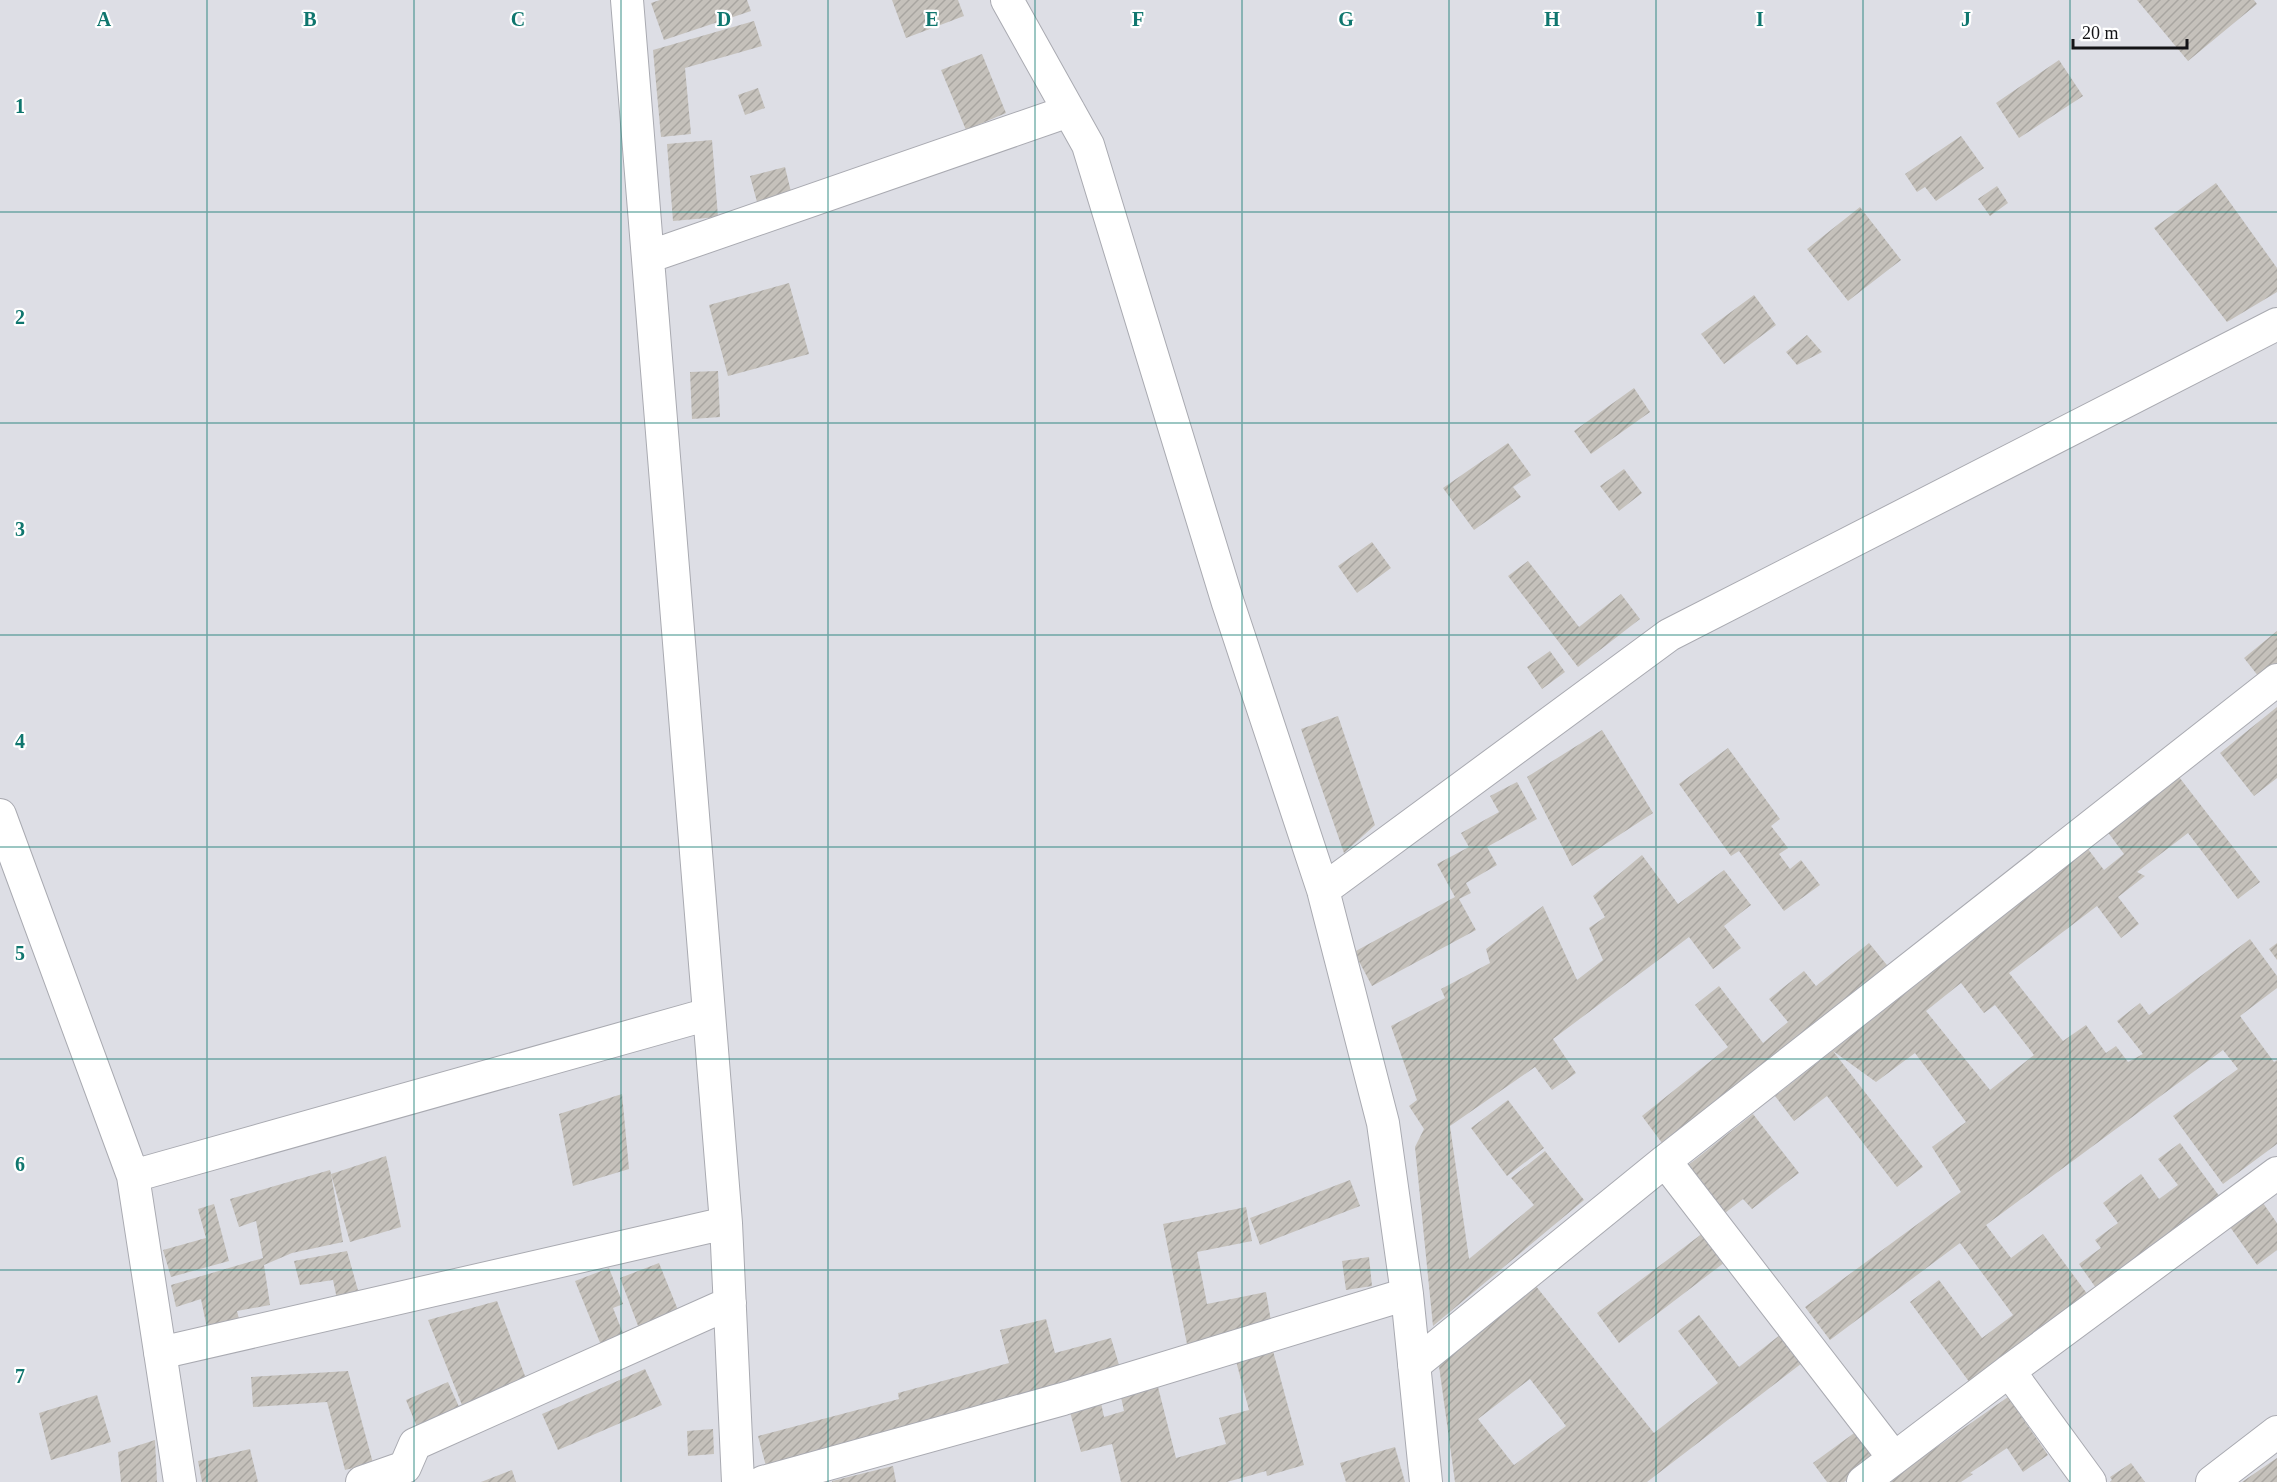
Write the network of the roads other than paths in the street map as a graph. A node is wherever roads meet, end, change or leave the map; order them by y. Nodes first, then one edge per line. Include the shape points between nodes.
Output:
1 (627, 0) edge
2 (1007, 0) edge
3 (1069, 111) junction
4 (648, 256) junction
5 (2277, 324) edge
6 (2277, 680) edge
7 (0, 815) edge
8 (1323, 890) junction
9 (709, 1014) junction
10 (1665, 1161) junction
11 (2277, 1173) edge
12 (133, 1176) junction
13 (726, 1223) junction
14 (1407, 1294) junction
15 (730, 1303) junction
16 (160, 1353) junction
17 (1414, 1365) junction
18 (2009, 1371) junction
19 (2277, 1432) edge
20 (1894, 1458) junction
21 (180, 1482) edge
22 (362, 1482) edge
23 (738, 1482) edge
24 (763, 1482) edge
25 (1426, 1482) edge
26 (1863, 1482) edge
27 (2090, 1482) edge
28 (2212, 1482) edge

1 - 4 street
2 - 3 street
3 - 4 street
3 - 8 street via 1088,145 1228,603
4 - 9 street
5 - 8 street via 1669,634
6 - 10 street
7 - 12 street
8 - 14 street via 1383,1123
9 - 12 street
9 - 13 street
10 - 17 street
10 - 20 street
11 - 18 street
12 - 16 street
13 - 15 street
13 - 16 street
14 - 17 street
14 - 24 street via 1063,1399
15 - 22 street via 415,1444 405,1467
15 - 23 street
16 - 21 street
17 - 25 street
18 - 20 street
18 - 27 street
19 - 28 street
20 - 26 street

